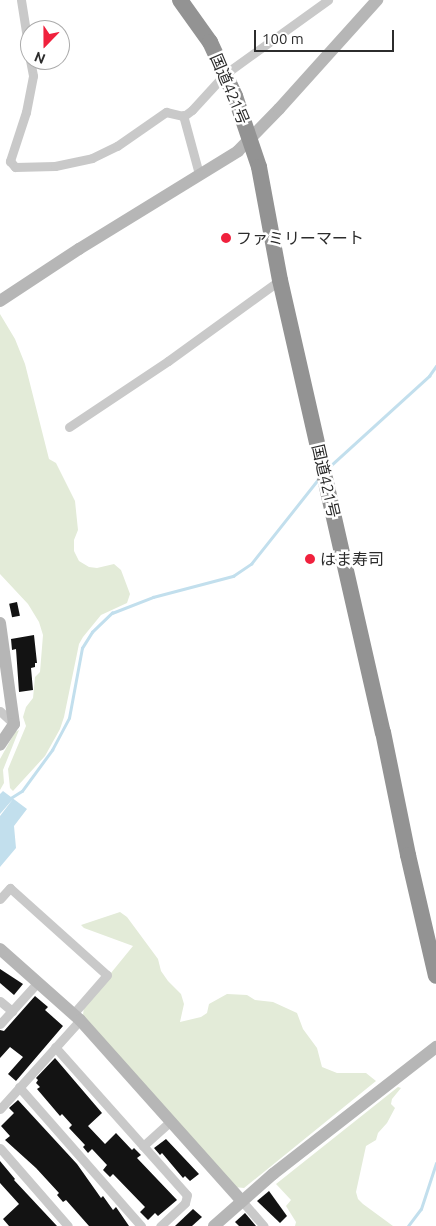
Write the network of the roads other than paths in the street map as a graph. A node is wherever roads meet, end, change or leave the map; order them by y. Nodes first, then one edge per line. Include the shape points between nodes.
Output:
1 (21, 0) edge
2 (180, 0) edge
3 (328, 0) edge
4 (377, 0) edge
5 (24, 20) edge
6 (32, 70) edge
7 (225, 74) junction
8 (182, 115) junction
9 (250, 138) junction
10 (199, 174) junction
11 (280, 280) junction
12 (0, 301) edge
13 (69, 427) dead end
14 (0, 629) edge
15 (0, 711) edge
16 (14, 724) junction
17 (0, 745) edge
18 (0, 899) edge
19 (0, 949) edge
20 (436, 976) edge
21 (38, 982) junction
22 (0, 1001) edge
23 (12, 1011) junction
24 (76, 1017) junction
25 (0, 1024) edge
26 (55, 1047) junction
27 (436, 1047) edge
28 (19, 1087) junction
29 (0, 1109) edge
30 (170, 1122) junction
31 (143, 1146) junction
32 (0, 1148) edge
33 (242, 1201) junction
34 (68, 1226) edge
35 (141, 1226) edge
36 (160, 1226) edge
37 (214, 1226) edge
38 (264, 1226) edge

1 - 5 street
2 - 7 highway, 国道421号 via 210,42
3 - 7 street
4 - 9 street
6 - 8 street via 26,112 10,161 15,167 55,166 92,158 117,146 166,112
7 - 8 street via 192,110
7 - 9 highway, 国道421号
8 - 10 street
9 - 10 street via 238,151
9 - 11 highway, 国道421号 via 259,167
10 - 12 street
11 - 13 street
11 - 20 highway, 国道421号
14 - 16 street
15 - 16 street
16 - 17 street
18 - 24 street via 10,888 107,975
19 - 21 street
21 - 23 street
21 - 24 street
22 - 23 street
23 - 25 street
24 - 26 street
24 - 30 street
26 - 28 street
26 - 31 street
27 - 33 street
28 - 29 street
28 - 35 street
30 - 31 street
30 - 33 street
31 - 36 street via 188,1198
32 - 34 street
33 - 37 street
33 - 38 street

